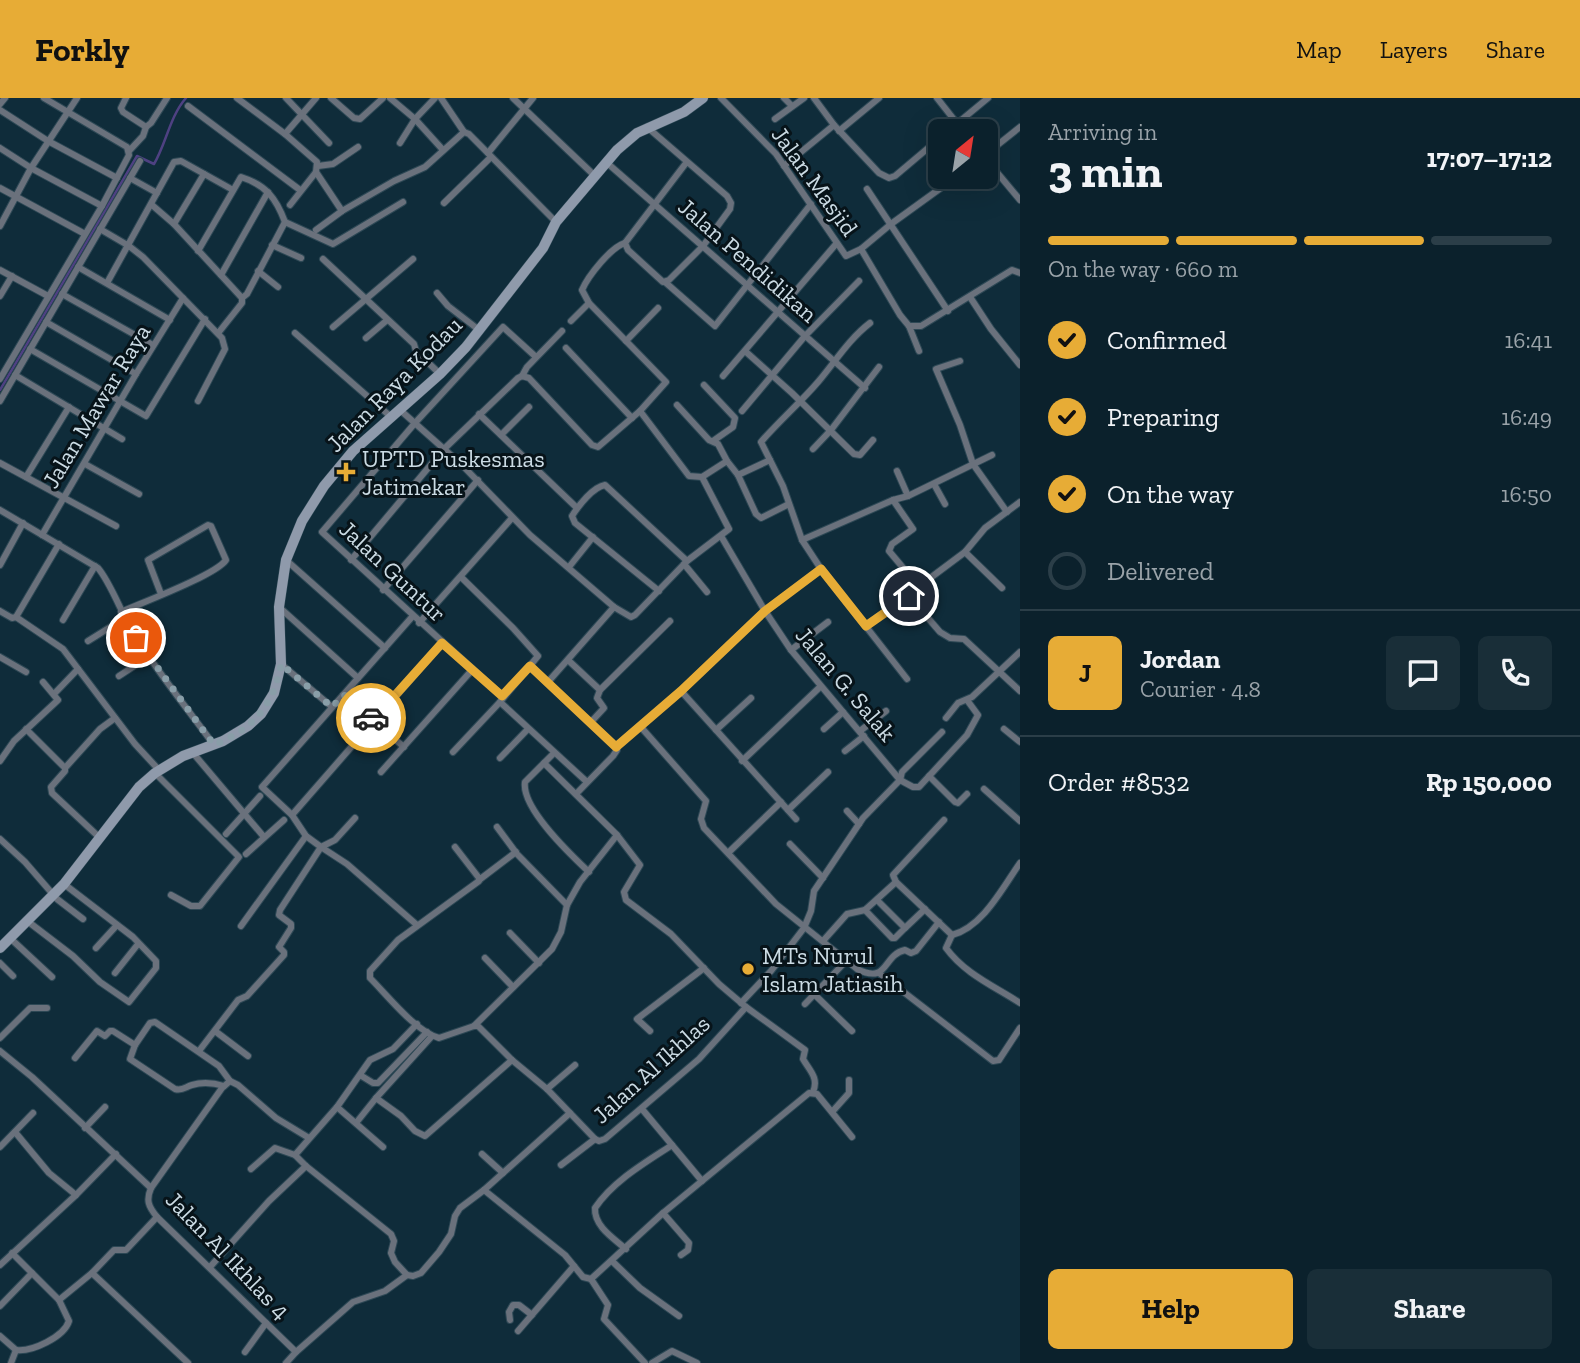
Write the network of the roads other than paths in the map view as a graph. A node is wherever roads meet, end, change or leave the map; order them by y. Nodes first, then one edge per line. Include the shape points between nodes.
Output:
1 (5, 98) edge
2 (44, 98) edge
3 (77, 98) edge
4 (126, 98) edge
5 (167, 98) edge
6 (237, 98) edge
7 (286, 98) edge
8 (316, 98) edge
9 (331, 98) edge
10 (383, 98) edge
11 (390, 98) edge
12 (435, 98) edge
13 (441, 98) edge
14 (513, 98) edge
15 (533, 98) edge
16 (704, 98) edge
17 (721, 98) edge
18 (784, 98) edge
19 (804, 98) edge
20 (814, 98) edge
21 (879, 98) edge
22 (937, 98) edge
23 (988, 98) edge
24 (0, 104) edge
25 (188, 106) dead end
26 (792, 106) junction
27 (524, 108) junction
28 (0, 110) edge
29 (67, 113) junction
30 (303, 114) junction
31 (415, 119) junction
32 (775, 119) dead end
33 (953, 119) edge
34 (963, 119) edge
35 (146, 127) junction
36 (647, 127) junction
37 (1020, 127) edge
38 (836, 128) junction
39 (464, 132) junction
40 (285, 134) junction
41 (48, 141) junction
42 (329, 143) dead end
43 (400, 143) dead end
44 (998, 145) edge
45 (358, 147) dead end
46 (0, 148) edge
47 (928, 148) edge
48 (128, 149) junction
49 (443, 150) junction
50 (489, 155) junction
51 (140, 161) dead end
52 (606, 162) junction
53 (687, 163) junction
54 (784, 166) junction
55 (31, 168) junction
56 (317, 169) junction
57 (998, 172) edge
58 (204, 174) junction
59 (595, 176) junction
60 (117, 178) junction
61 (130, 178) junction
62 (0, 188) edge
63 (867, 189) dead end
64 (939, 189) edge
65 (233, 190) junction
66 (300, 190) junction
67 (268, 192) junction
68 (158, 193) junction
69 (16, 197) junction
70 (1019, 197) edge
71 (403, 202) dead end
72 (444, 203) dead end
73 (654, 204) junction
74 (811, 204) junction
75 (152, 205) junction
76 (290, 205) dead end
77 (102, 206) junction
78 (342, 211) junction
79 (285, 222) junction
80 (556, 222) junction
81 (891, 223) junction
82 (174, 224) junction
83 (0, 226) edge
84 (100, 229) junction
85 (316, 230) dead end
86 (85, 234) junction
87 (625, 243) junction
88 (836, 244) junction
89 (272, 245) junction
90 (129, 246) junction
91 (703, 246) junction
92 (861, 249) junction
93 (198, 251) junction
94 (301, 258) dead end
95 (323, 259) dead end
96 (413, 259) dead end
97 (78, 267) junction
98 (0, 270) edge
99 (258, 271) junction
100 (1020, 273) edge
101 (221, 275) junction
102 (12, 276) junction
103 (859, 281) dead end
104 (665, 282) junction
105 (107, 283) junction
106 (746, 285) junction
107 (278, 287) dead end
108 (438, 293) dead end
109 (62, 294) junction
110 (0, 296) edge
111 (48, 296) junction
112 (970, 297) junction
113 (183, 298) junction
114 (243, 298) junction
115 (365, 299) junction
116 (589, 303) junction
117 (658, 308) dead end
118 (948, 310) junction
119 (777, 313) junction
120 (205, 319) junction
121 (170, 320) junction
122 (386, 321) junction
123 (572, 321) dead end
124 (46, 322) junction
125 (870, 323) dead end
126 (909, 326) junction
127 (333, 327) dead end
128 (479, 330) junction
129 (562, 331) dead end
130 (219, 332) junction
131 (295, 333) dead end
132 (805, 336) junction
133 (366, 338) dead end
134 (626, 341) junction
135 (153, 345) junction
136 (566, 348) dead end
137 (30, 349) junction
138 (745, 351) junction
139 (919, 351) dead end
140 (536, 357) junction
141 (836, 361) junction
142 (960, 361) dead end
143 (3, 365) edge
144 (1020, 365) edge
145 (879, 367) dead end
146 (136, 374) junction
147 (440, 374) junction
148 (15, 376) junction
149 (522, 376) junction
150 (723, 376) dead end
151 (773, 376) junction
152 (0, 379) edge
153 (704, 385) dead end
154 (864, 388) junction
155 (0, 401) edge
156 (198, 401) dead end
157 (120, 402) junction
158 (801, 402) junction
159 (677, 405) dead end
160 (69, 407) junction
161 (529, 407) dead end
162 (399, 409) junction
163 (640, 411) junction
164 (742, 411) dead end
165 (479, 414) junction
166 (390, 416) junction
167 (632, 418) junction
168 (415, 423) junction
169 (105, 428) junction
170 (831, 430) junction
171 (501, 435) junction
172 (122, 439) dead end
173 (873, 440) dead end
174 (713, 441) junction
175 (444, 449) junction
176 (813, 449) dead end
177 (992, 456) dead end
178 (770, 460) junction
179 (727, 461) junction
180 (0, 463) edge
181 (85, 464) junction
182 (973, 464) junction
183 (897, 471) dead end
184 (738, 475) junction
185 (26, 477) junction
186 (702, 477) junction
187 (478, 480) junction
188 (934, 484) junction
189 (139, 494) dead end
190 (908, 496) junction
191 (64, 499) junction
192 (893, 500) junction
193 (1020, 502) edge
194 (789, 504) junction
195 (945, 504) dead end
196 (577, 508) junction
197 (0, 510) edge
198 (1007, 512) junction
199 (512, 517) junction
200 (23, 523) junction
201 (116, 526) dead end
202 (42, 535) junction
203 (721, 536) junction
204 (593, 537) junction
205 (802, 540) junction
206 (59, 544) junction
207 (965, 552) junction
208 (286, 560) junction
209 (351, 560) junction
210 (686, 563) junction
211 (0, 565) edge
212 (95, 566) junction
213 (569, 567) junction
214 (821, 569) junction
215 (461, 577) junction
216 (920, 588) junction
217 (1002, 588) dead end
218 (383, 590) junction
219 (659, 591) junction
220 (706, 592) dead end
221 (161, 594) junction
222 (909, 596) junction
223 (279, 607) junction
224 (614, 607) junction
225 (0, 611) edge
226 (765, 611) junction
227 (123, 615) junction
228 (412, 617) junction
229 (15, 618) junction
230 (63, 620) dead end
231 (670, 621) dead end
232 (828, 622) dead end
233 (419, 623) junction
234 (866, 626) junction
235 (88, 640) dead end
236 (442, 643) junction
237 (385, 648) junction
238 (791, 650) junction
239 (1020, 652) edge
240 (0, 657) edge
241 (148, 657) junction
242 (568, 660) junction
243 (281, 664) junction
244 (530, 666) junction
245 (78, 668) junction
246 (472, 670) junction
247 (26, 671) dead end
248 (999, 672) junction
249 (118, 676) dead end
250 (358, 678) junction
251 (907, 679) dead end
252 (43, 682) dead end
253 (548, 682) junction
254 (820, 687) junction
255 (600, 690) junction
256 (681, 691) junction
257 (1020, 691) edge
258 (54, 694) junction
259 (344, 695) junction
260 (751, 698) dead end
261 (501, 699) junction
262 (967, 701) junction
263 (332, 707) junction
264 (886, 711) dead end
265 (843, 712) junction
266 (115, 718) junction
267 (946, 718) dead end
268 (373, 720) junction
269 (592, 722) junction
270 (640, 726) junction
271 (26, 729) junction
272 (528, 729) junction
273 (824, 729) dead end
274 (1004, 729) dead end
275 (716, 730) junction
276 (942, 732) dead end
277 (862, 734) junction
278 (1020, 742) edge
279 (214, 745) junction
280 (404, 747) junction
281 (616, 747) junction
282 (845, 751) dead end
283 (453, 752) dead end
284 (192, 753) junction
285 (554, 753) junction
286 (500, 758) dead end
287 (0, 761) edge
288 (742, 761) junction
289 (544, 763) junction
290 (65, 768) junction
291 (157, 772) junction
292 (381, 772) dead end
293 (828, 772) dead end
294 (929, 776) junction
295 (900, 780) junction
296 (587, 782) junction
297 (984, 789) dead end
298 (576, 794) junction
299 (967, 794) dead end
300 (260, 796) dead end
301 (781, 802) junction
302 (788, 810) junction
303 (847, 811) dead end
304 (243, 814) junction
305 (292, 815) junction
306 (355, 818) dead end
307 (796, 819) dead end
308 (284, 820) dead end
309 (944, 820) dead end
310 (1020, 821) edge
311 (859, 824) junction
312 (497, 827) dead end
313 (226, 834) dead end
314 (617, 835) junction
315 (306, 836) junction
316 (264, 837) junction
317 (100, 838) junction
318 (0, 839) edge
319 (790, 844) dead end
320 (321, 847) junction
321 (455, 847) dead end
322 (516, 852) junction
323 (729, 852) junction
324 (246, 854) dead end
325 (1020, 863) edge
326 (589, 872) junction
327 (823, 878) junction
328 (479, 880) junction
329 (896, 882) junction
330 (64, 884) junction
331 (53, 894) junction
332 (171, 895) dead end
333 (877, 900) junction
334 (567, 905) junction
335 (925, 909) junction
336 (864, 910) junction
337 (83, 919) dead end
338 (26, 920) junction
339 (939, 922) junction
340 (117, 925) junction
341 (417, 925) junction
342 (241, 926) dead end
343 (804, 928) junction
344 (905, 928) junction
345 (510, 933) dead end
346 (952, 935) junction
347 (9, 938) junction
348 (822, 941) junction
349 (138, 944) junction
350 (0, 947) edge
351 (96, 948) dead end
352 (485, 958) dead end
353 (846, 961) junction
354 (0, 963) edge
355 (538, 963) junction
356 (704, 968) junction
357 (115, 973) dead end
358 (879, 973) junction
359 (13, 976) dead end
360 (52, 977) dead end
361 (513, 988) junction
362 (814, 994) junction
363 (1020, 1003) edge
364 (805, 1004) dead end
365 (743, 1005) junction
366 (47, 1007) dead end
367 (417, 1024) junction
368 (474, 1026) junction
369 (1020, 1028) edge
370 (215, 1031) junction
371 (650, 1031) dead end
372 (852, 1031) dead end
373 (429, 1034) junction
374 (0, 1038) edge
375 (135, 1045) junction
376 (199, 1051) junction
377 (0, 1052) edge
378 (248, 1056) dead end
379 (75, 1058) dead end
380 (512, 1060) junction
381 (575, 1065) dead end
382 (360, 1075) junction
383 (849, 1080) dead end
384 (227, 1084) junction
385 (547, 1089) junction
386 (813, 1092) junction
387 (379, 1100) junction
388 (105, 1107) dead end
389 (337, 1107) junction
390 (642, 1109) junction
391 (832, 1112) junction
392 (33, 1113) dead end
393 (570, 1113) junction
394 (356, 1124) junction
395 (85, 1128) junction
396 (15, 1132) junction
397 (852, 1137) dead end
398 (309, 1138) junction
399 (595, 1139) junction
400 (672, 1145) junction
401 (0, 1147) edge
402 (383, 1147) dead end
403 (116, 1154) junction
404 (482, 1154) dead end
405 (295, 1155) junction
406 (561, 1165) dead end
407 (306, 1166) junction
408 (251, 1169) dead end
409 (503, 1173) junction
410 (702, 1181) junction
411 (151, 1188) junction
412 (484, 1190) junction
413 (76, 1195) junction
414 (663, 1213) junction
415 (157, 1217) junction
416 (626, 1248) junction
417 (12, 1253) junction
418 (681, 1255) dead end
419 (612, 1261) junction
420 (0, 1265) edge
421 (574, 1266) junction
422 (210, 1267) junction
423 (32, 1273) junction
424 (92, 1273) junction
425 (407, 1275) junction
426 (591, 1279) junction
427 (59, 1300) junction
428 (0, 1306) edge
429 (531, 1315) junction
430 (679, 1316) dead end
431 (510, 1320) dead end
432 (266, 1323) junction
433 (518, 1331) dead end
434 (0, 1336) edge
435 (16, 1350) junction
436 (245, 1352) dead end
437 (296, 1352) junction
438 (11, 1363) edge
439 (188, 1363) edge
440 (286, 1363) edge
441 (645, 1363) edge
442 (652, 1363) edge
443 (697, 1363) edge

1 - 24 street
2 - 29 street
3 - 29 street
4 - 35 street via 123,112
5 - 35 street
6 - 40 street
7 - 30 street
8 - 30 street
9 - 10 street via 360,119
11 - 31 street
12 - 31 street
13 - 39 street
14 - 27 street
15 - 27 street
16 - 36 street, Jalan Raya Kodau
17 - 54 street, Jalan Masjid
18 - 26 street
19 - 26 street
20 - 38 street
21 - 38 street
22 - 33 street
23 - 34 street
25 - 66 street
26 - 32 street
27 - 50 street
27 - 59 street
28 - 41 street
29 - 41 street
29 - 48 street
30 - 40 street
30 - 42 street
31 - 43 street
31 - 49 street
35 - 48 street via 144,136
36 - 52 street, Jalan Raya Kodau
36 - 53 street
37 - 44 street
38 - 47 street via 889,178
38 - 54 street
39 - 49 street
39 - 50 street
40 - 56 street via 313,157
41 - 55 street
41 - 60 street
45 - 56 street
46 - 55 street
48 - 60 street
49 - 78 street via 425,167
50 - 72 street
50 - 80 street
51 - 61 street
52 - 59 street, Jalan Raya Kodau
52 - 73 street, Jalan Pendidikan
53 - 73 street
53 - 91 street via 731,203
54 - 74 street, Jalan Masjid
55 - 69 street
55 - 77 street
56 - 66 street
56 - 78 street
57 - 70 street
58 - 65 street
58 - 68 street via 177,160
58 - 82 street
59 - 80 street, Jalan Raya Kodau
60 - 77 street
61 - 68 street
61 - 84 street
62 - 69 street
63 - 81 street
64 - 81 street
65 - 67 street via 241,177
65 - 93 street
66 - 76 street
67 - 79 street
67 - 101 street
68 - 75 street
69 - 83 street
69 - 86 street
71 - 79 street via 333,244
73 - 87 street
73 - 91 street, Jalan Pendidikan
74 - 88 street, Jalan Masjid
74 - 106 street
75 - 82 street
75 - 90 street
77 - 86 street
78 - 85 street
79 - 89 street
80 - 128 street, Jalan Raya Kodau via 543,248
81 - 92 street
81 - 118 street
82 - 93 street
84 - 90 street
84 - 97 street
86 - 111 street
87 - 104 street
87 - 116 street via 609,254 584,286
88 - 92 street, Jalan Masjid via 848,257
88 - 119 street
89 - 94 street
89 - 99 street
90 - 105 street
90 - 113 street
91 - 104 street
91 - 106 street, Jalan Pendidikan
92 - 126 street
93 - 101 street
95 - 115 street
96 - 115 street
97 - 105 street
97 - 109 street
98 - 102 street
99 - 107 street
99 - 114 street
100 - 112 street via 1010,271
101 - 114 street
102 - 110 street
102 - 111 street
103 - 132 street
104 - 106 street via 715,326
105 - 121 street
106 - 119 street, Jalan Pendidikan
108 - 128 street
109 - 124 street
109 - 135 street
111 - 143 street
112 - 118 street
112 - 144 street
113 - 120 street
113 - 121 street, Jalan Mawar Raya
114 - 130 street
115 - 122 street
115 - 127 street
116 - 123 street
116 - 134 street
117 - 134 street
118 - 126 street via 921,326
119 - 132 street, Jalan Pendidikan
119 - 138 street
120 - 130 street
120 - 157 street via 148,415
121 - 135 street, Jalan Mawar Raya
122 - 133 street
122 - 147 street
124 - 137 street
124 - 146 street
125 - 141 street
126 - 139 street
128 - 147 street, Jalan Raya Kodau
129 - 140 street
130 - 156 street via 225,349
131 - 166 street
132 - 141 street, Jalan Pendidikan
132 - 151 street
134 - 163 street via 666,382
135 - 146 street, Jalan Mawar Raya
136 - 167 street
137 - 148 street
137 - 157 street
138 - 150 street
138 - 151 street
140 - 149 street
140 - 168 street via 503,327
141 - 154 street, Jalan Pendidikan
141 - 158 street
142 - 182 street via 936,369
143 - 152 street
145 - 154 street
146 - 157 street, Jalan Mawar Raya
147 - 162 street, Jalan Raya Kodau
148 - 155 street
148 - 160 street
149 - 165 street
149 - 167 street via 595,446
151 - 158 street
151 - 164 street
153 - 174 street via 735,418 733,427
154 - 170 street
157 - 169 street, Jalan Mawar Raya
158 - 170 street
158 - 178 street via 761,442
159 - 174 street
160 - 169 street
160 - 185 street
161 - 171 street
162 - 166 street, Jalan Raya Kodau
162 - 168 street
163 - 167 street
163 - 186 street via 689,476
165 - 171 street
165 - 175 street
166 - 208 street, Jalan Raya Kodau via 324,486 302,521
168 - 175 street
168 - 209 street, Jalan Guntur via 323,528 326,537
169 - 172 street
169 - 181 street, Jalan Mawar Raya
170 - 173 street via 858,456
170 - 176 street
171 - 196 street
174 - 179 street
175 - 187 street
175 - 209 street
177 - 182 street
178 - 184 street
178 - 194 street
179 - 184 street
179 - 186 street
180 - 185 street
181 - 189 street
181 - 191 street, Jalan Mawar Raya
182 - 188 street
182 - 198 street
183 - 190 street
184 - 194 street via 761,518
185 - 191 street
186 - 203 street via 728,524 727,533
187 - 199 street
187 - 218 street
188 - 190 street
188 - 195 street
190 - 192 street
191 - 201 street
191 - 202 street, Jalan Mawar Raya
192 - 205 street
192 - 216 street via 913,529 889,551
193 - 198 street
194 - 205 street
196 - 204 street via 572,519
196 - 210 street via 606,485
197 - 200 street
198 - 207 street via 985,528
199 - 213 street
199 - 215 street
200 - 202 street
200 - 211 street
202 - 206 street
203 - 210 street
203 - 226 street, Jalan G. Salak
204 - 213 street
204 - 219 street
205 - 214 street
206 - 212 street
206 - 229 street
207 - 216 street
207 - 217 street
208 - 223 street, Jalan Raya Kodau
208 - 237 street
209 - 218 street, Jalan Guntur
210 - 219 street
210 - 220 street
212 - 227 street via 105,576
212 - 230 street
213 - 224 street
214 - 226 street
214 - 234 street
215 - 233 street
215 - 244 street via 536,652
216 - 222 street
218 - 228 street, Jalan Guntur
219 - 224 street via 635,615 625,615
221 - 221 street via 148,560 208,525 214,529 224,563
221 - 227 street
222 - 234 street
222 - 248 street via 940,632 964,639
223 - 243 street, Jalan Raya Kodau
223 - 250 street
224 - 242 street
225 - 229 street
226 - 238 street, Jalan G. Salak
226 - 256 street
227 - 235 street
227 - 241 street
228 - 233 street, Jalan Guntur
228 - 237 street
229 - 245 street via 60,647
231 - 255 street
232 - 238 street
233 - 236 street, Jalan Guntur
234 - 251 street
236 - 246 street, Jalan Guntur
236 - 268 street
237 - 250 street
238 - 254 street, Jalan G. Salak
239 - 248 street
240 - 247 street
241 - 249 street
241 - 279 street
242 - 253 street
242 - 255 street
243 - 263 street
243 - 279 street, Jalan Raya Kodau via 274,693 261,714
244 - 253 street
244 - 261 street
245 - 258 street
245 - 266 street
246 - 261 street, Jalan Guntur
246 - 280 street
248 - 257 street
248 - 262 street
250 - 259 street
252 - 258 street
253 - 269 street
254 - 265 street, Jalan G. Salak
254 - 288 street
255 - 269 street via 597,698 604,708
256 - 270 street
256 - 275 street
258 - 271 street via 57,702
259 - 263 street
259 - 268 street
260 - 275 street
261 - 272 street, Jalan Guntur
261 - 283 street
262 - 267 street via 958,703
262 - 294 street via 978,715 967,735
263 - 305 street via 262,787
264 - 277 street
265 - 273 street
265 - 277 street, Jalan G. Salak
266 - 290 street
266 - 291 street
268 - 280 street
268 - 305 street
269 - 281 street
270 - 281 street
270 - 323 street via 706,801 701,824
271 - 287 street
271 - 290 street
272 - 285 street, Jalan Guntur
272 - 286 street
274 - 278 street
275 - 288 street
276 - 295 street via 902,772
277 - 282 street
277 - 295 street, Jalan G. Salak
279 - 284 street, Jalan Raya Kodau
280 - 292 street
281 - 296 street
284 - 291 street, Jalan Raya Kodau
284 - 304 street
285 - 289 street
285 - 296 street, Jalan Guntur
288 - 301 street
289 - 298 street
289 - 326 street via 525,782 531,805
290 - 317 street via 52,783 51,792
291 - 317 street, Jalan Raya Kodau via 139,787
291 - 332 street via 239,858 200,906
293 - 302 street
294 - 295 street via 917,788
294 - 299 street via 955,802
295 - 311 street
296 - 298 street
297 - 310 street
298 - 314 street
300 - 304 street
301 - 302 street
301 - 323 street
302 - 307 street
303 - 311 street
304 - 313 street
304 - 316 street
305 - 315 street
306 - 320 street via 335,840
308 - 316 street
309 - 329 street via 896,870
311 - 327 street
312 - 322 street
314 - 326 street
314 - 356 street via 640,865 624,892 626,900 671,934
315 - 320 street
315 - 342 street
316 - 324 street
317 - 330 street, Jalan Raya Kodau
318 - 331 street
319 - 327 street
320 - 341 street
320 - 370 street via 280,910 291,928 279,947 284,955 238,1000
321 - 328 street
322 - 328 street
322 - 334 street
323 - 343 street
325 - 346 street via 983,915
326 - 334 street
327 - 343 street via 814,891
328 - 341 street
329 - 333 street
329 - 335 street
330 - 331 street, Jalan Raya Kodau
330 - 340 street
331 - 337 street
331 - 338 street, Jalan Raya Kodau
333 - 336 street
333 - 344 street
334 - 355 street via 557,942
335 - 339 street
335 - 344 street
336 - 344 street via 892,938
336 - 348 street via 847,914
338 - 347 street, Jalan Raya Kodau
338 - 349 street via 127,1002 157,966
339 - 346 street
339 - 358 street via 916,951 898,951
340 - 349 street
340 - 351 street
341 - 367 street via 369,974
343 - 348 street
343 - 365 street, Jalan Al Ikhlas
345 - 355 street
346 - 363 street via 946,948 958,963
347 - 350 street, Jalan Raya Kodau
347 - 360 street
348 - 353 street
349 - 357 street
352 - 361 street
353 - 358 street via 871,975
353 - 362 street
354 - 359 street
355 - 361 street
356 - 365 street
356 - 371 street via 637,1019
358 - 369 street via 993,1061 999,1060
361 - 368 street
362 - 364 street
362 - 372 street
365 - 386 street via 805,1050 803,1059 816,1078
365 - 390 street, Jalan Al Ikhlas via 699,1059
366 - 374 street via 30,1008
367 - 373 street
367 - 382 street via 393,1049 370,1059
368 - 373 street via 439,1038
368 - 380 street, Jalan Al Ikhlas
370 - 376 street
370 - 378 street
373 - 382 street via 378,1083
373 - 387 street
375 - 376 street via 155,1022
375 - 379 street via 113,1031 105,1036 97,1031
375 - 384 street via 130,1059 179,1091 194,1084
376 - 384 street via 219,1066
377 - 395 street
380 - 385 street, Jalan Al Ikhlas
380 - 387 street via 424,1136
381 - 385 street
382 - 389 street
383 - 391 street via 849,1093
384 - 398 street via 238,1085 276,1118
384 - 411 street, Jalan Al Ikhlas 4
385 - 393 street, Jalan Al Ikhlas
386 - 391 street
386 - 410 street
387 - 394 street
388 - 395 street
389 - 394 street
389 - 398 street
390 - 399 street, Jalan Al Ikhlas via 605,1139
390 - 400 street
391 - 397 street
392 - 396 street
393 - 399 street, Jalan Al Ikhlas
393 - 409 street, Jalan Al Ikhlas 4
394 - 402 street
395 - 403 street
396 - 401 street
396 - 413 street via 48,1173
398 - 405 street
399 - 406 street
400 - 410 street
400 - 416 street via 641,1165 595,1208 603,1229
403 - 411 street
403 - 413 street
404 - 409 street
405 - 407 street
405 - 408 street via 275,1147
407 - 422 street
407 - 425 street via 391,1234 392,1257
409 - 412 street, Jalan Al Ikhlas 4
410 - 414 street
411 - 415 street, Jalan Al Ikhlas 4 via 147,1199
412 - 421 street
412 - 425 street, Jalan Al Ikhlas 4 via 454,1216 451,1234 421,1273
413 - 417 street
414 - 416 street
414 - 418 street via 689,1244
415 - 422 street, Jalan Al Ikhlas 4
415 - 424 street via 126,1250 114,1250
416 - 419 street
417 - 420 street
417 - 423 street
419 - 426 street
419 - 430 street
421 - 426 street
421 - 429 street
422 - 432 street, Jalan Al Ikhlas 4
423 - 427 street
423 - 428 street
424 - 427 street
424 - 439 street
425 - 437 street, Jalan Al Ikhlas 4 via 385,1291 353,1302
426 - 441 street via 608,1305 604,1318
427 - 435 street via 68,1326 40,1345
429 - 431 street via 513,1305
429 - 433 street
432 - 436 street
432 - 437 street, Jalan Al Ikhlas 4
434 - 435 street
435 - 438 street
437 - 440 street
442 - 443 street via 673,1350

